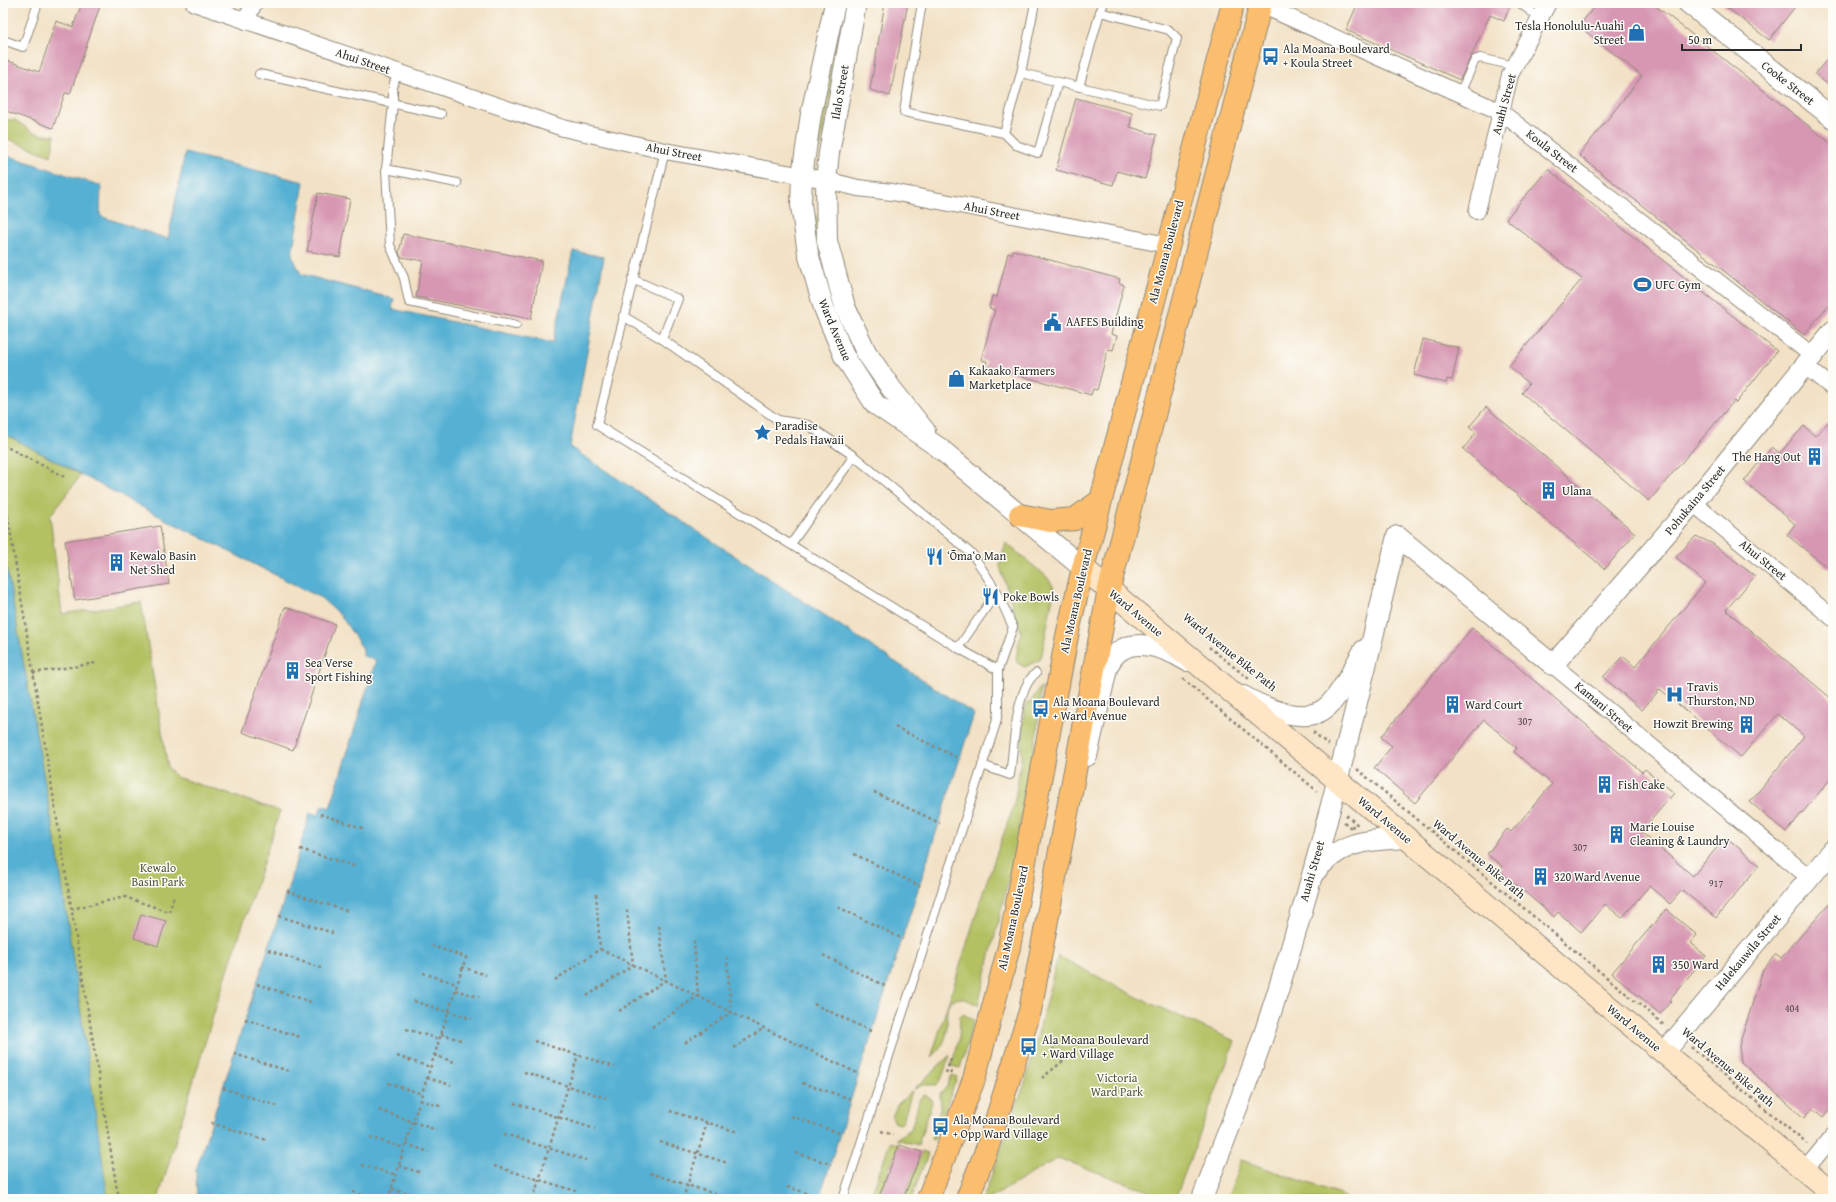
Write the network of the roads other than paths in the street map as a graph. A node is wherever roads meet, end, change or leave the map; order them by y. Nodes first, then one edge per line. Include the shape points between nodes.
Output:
1 (38, 3) edge
2 (194, 3) edge
3 (254, 3) edge
4 (835, 3) edge
5 (856, 3) edge
6 (922, 3) edge
7 (1034, 3) edge
8 (1104, 3) edge
9 (1233, 3) edge
10 (1520, 3) edge
11 (1548, 3) edge
12 (1688, 3) edge
13 (1260, 4) edge
14 (1100, 12) junction
15 (1539, 18) junction
16 (246, 21) junction
17 (3, 40) edge
18 (1515, 66) junction
19 (398, 72) junction
20 (1021, 72) junction
21 (259, 74) dead end
22 (1058, 82) junction
23 (1079, 87) junction
24 (1460, 93) junction
25 (393, 104) junction
26 (1501, 112) junction
27 (441, 114) dead end
28 (1833, 118) edge
29 (1004, 132) junction
30 (665, 151) junction
31 (386, 168) junction
32 (802, 176) junction
33 (826, 180) junction
34 (457, 183) dead end
35 (1477, 211) dead end
36 (1168, 246) junction
37 (632, 279) junction
38 (623, 316) junction
39 (516, 325) dead end
40 (1833, 331) edge
41 (662, 339) junction
42 (1809, 361) junction
43 (1833, 388) edge
44 (938, 447) junction
45 (854, 456) junction
46 (1100, 501) junction
47 (1693, 503) junction
48 (1020, 515) junction
49 (1397, 536) joint
50 (791, 544) junction
51 (1083, 568) junction
52 (1108, 589) junction
53 (997, 592) junction
54 (1833, 618) edge
55 (1374, 632) junction
56 (958, 648) junction
57 (1553, 665) junction
58 (998, 670) junction
59 (1036, 673) dead end
60 (1218, 680) junction
61 (982, 766) junction
62 (1338, 780) junction
63 (1407, 838) junction
64 (1833, 850) edge
65 (1060, 855) junction
66 (1311, 877) junction
67 (1810, 878) junction
68 (1664, 1053) junction
69 (1833, 1136) edge
70 (1805, 1170) junction
71 (1833, 1194) edge
72 (843, 1199) edge
73 (928, 1199) edge
74 (967, 1199) edge
75 (1202, 1199) edge
76 (1829, 1199) edge

1 - 17 lane via 23,47
2 - 16 street, Ahui Street
3 - 16 street
4 - 32 street, Ilalo Street
5 - 33 street, Ilalo Street
6 - 29 lane via 904,112
7 - 20 lane
8 - 14 lane
9 - 36 main road, Ala Moana Boulevard
10 - 15 lane
11 - 15 street, Auahi Street
12 - 28 street, Cooke Street
13 - 24 street, Koula Street
13 - 52 main road
14 - 23 lane
14 - 23 lane via 1169,30 1177,38 1160,106
15 - 18 street, Auahi Street
16 - 19 street, Ahui Street
18 - 24 lane via 1480,58 1475,60
18 - 26 street, Auahi Street via 1510,75
19 - 25 lane via 393,87
19 - 30 street, Ahui Street via 563,128
20 - 22 lane
20 - 29 lane
21 - 25 lane
22 - 23 lane
22 - 29 lane via 1038,152 1016,145
24 - 26 street, Koula Street
25 - 27 lane
25 - 31 lane
26 - 35 street, Auahi Street
26 - 42 street, Koula Street
30 - 32 street, Ahui Street
30 - 37 lane
31 - 34 lane
31 - 39 lane via 390,245 404,278 409,302
32 - 33 street, Ahui Street
32 - 44 street, Ward Avenue via 801,205 808,253 824,308 844,356 875,404
33 - 36 street, Ahui Street
33 - 44 street, Ward Avenue via 827,241 845,307 866,352
36 - 46 main road, Ala Moana Boulevard
37 - 38 lane
37 - 41 lane via 678,299
38 - 41 lane
38 - 50 lane via 597,425
40 - 42 street, Pohukaina Street
41 - 45 lane via 778,420 808,425
42 - 43 street, Koula Street
42 - 47 street, Pohukaina Street
44 - 48 street, Ward Avenue
45 - 50 lane
45 - 53 lane via 973,555
46 - 48 main road via 1075,519 1050,522
46 - 51 main road, Ala Moana Boulevard
47 - 54 street, Ahui Street
47 - 57 street, Pohukaina Street
48 - 51 street, Ward Avenue
49 - 55 street, Auahi Street
49 - 57 street, Kamani Street
50 - 56 lane
51 - 52 main road, Ward Avenue
51 - 73 main road, Ala Moana Boulevard via 1066,643 1009,947 974,1080
52 - 60 main road, Ward Avenue
52 - 65 main road
53 - 56 lane
53 - 58 lane via 1012,626
55 - 60 street via 1337,694 1327,707 1313,714 1292,714 1255,703
55 - 62 street, Auahi Street
56 - 58 lane
57 - 67 street, Kamani Street
58 - 61 lane via 997,716
59 - 61 lane via 1023,692 1010,774
60 - 62 main road, Ward Avenue
60 - 65 street via 1177,655 1152,646 1129,647 1113,656 1107,669
61 - 72 lane
62 - 63 main road, Ward Avenue
62 - 66 street, Auahi Street
63 - 66 street via 1351,845 1326,860
63 - 68 main road, Ward Avenue
64 - 67 street, Halekauwila Street
65 - 74 main road via 1030,1011 988,1146
66 - 75 street, Auahi Street via 1262,1040
67 - 68 street, Halekauwila Street
68 - 70 main road, Ward Avenue
69 - 70 street
70 - 71 main road, Ward Avenue
71 - 76 lane

